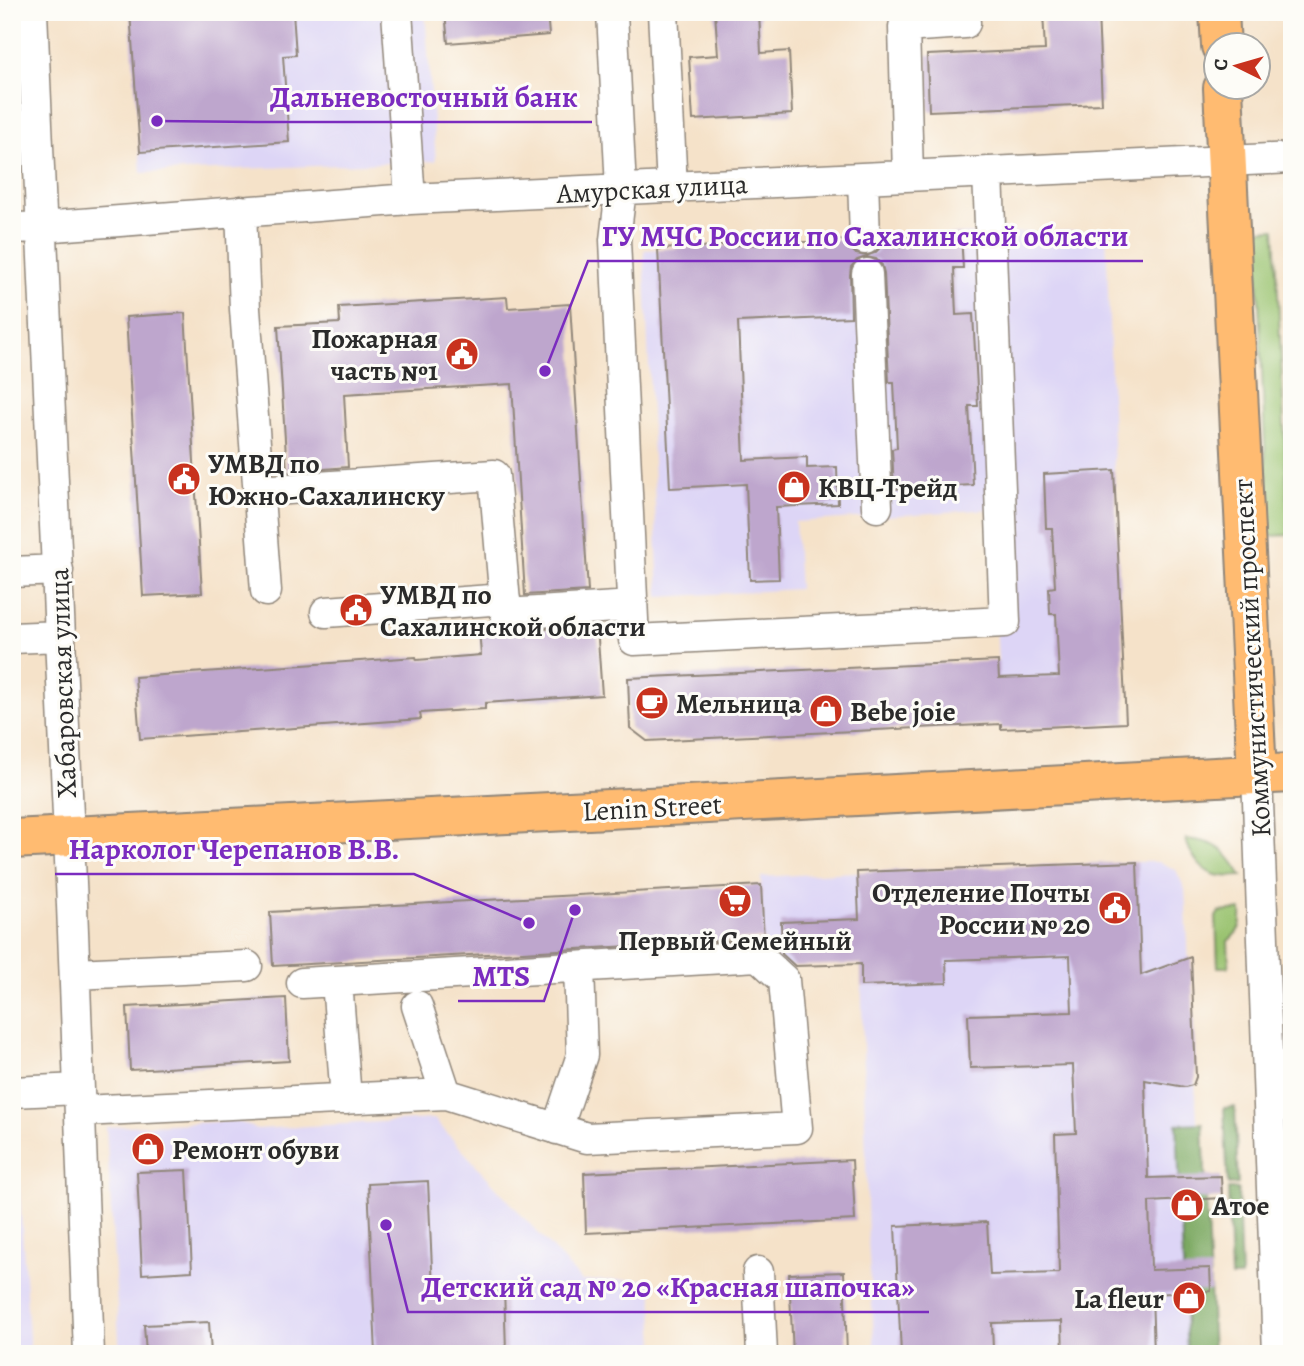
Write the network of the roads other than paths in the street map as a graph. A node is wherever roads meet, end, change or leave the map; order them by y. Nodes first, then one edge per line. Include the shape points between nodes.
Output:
1 (32, 12) edge
2 (397, 12) edge
3 (612, 12) edge
4 (663, 12) edge
5 (964, 12) edge
6 (1219, 12) edge
7 (1220, 32) edge
8 (1224, 102) edge
9 (1292, 158) edge
10 (1226, 161) junction
11 (988, 172) junction
12 (908, 176) junction
13 (863, 178) junction
14 (672, 187) junction
15 (621, 189) junction
16 (410, 199) junction
17 (241, 212) junction
18 (27, 227) edge
19 (865, 239) dead end
20 (867, 274) dead end
21 (259, 491) junction
22 (877, 508) dead end
23 (58, 570) junction
24 (12, 572) edge
25 (266, 592) dead end
26 (505, 599) junction
27 (632, 606) junction
28 (326, 612) dead end
29 (60, 636) junction
30 (12, 638) edge
31 (1274, 774) edge
32 (69, 836) junction
33 (12, 839) edge
34 (247, 966) dead end
35 (579, 967) junction
36 (75, 974) junction
37 (337, 981) junction
38 (302, 983) dead end
39 (417, 1006) dead end
40 (12, 1092) edge
41 (446, 1094) junction
42 (346, 1099) junction
43 (80, 1100) junction
44 (556, 1129) junction
45 (758, 1272) dead end
46 (89, 1354) edge
47 (762, 1354) edge
48 (1278, 1354) edge

1 - 18 street, Хабаровская улица via 40,165
2 - 16 street
3 - 15 street
4 - 14 street
5 - 12 street via 965,23 904,27
6 - 7 main road
8 - 10 main road, Коммунистический проспект
9 - 10 street, Амурская улица
10 - 11 street, Амурская улица
10 - 31 main road, Коммунистический проспект
11 - 12 street, Амурская улица
11 - 27 street via 1006,622 634,640
12 - 13 street, Амурская улица
13 - 14 street, Амурская улица
13 - 19 street
14 - 15 street, Амурская улица
15 - 16 street, Амурская улица
15 - 27 street via 615,240
16 - 17 street, Амурская улица
17 - 18 street, Амурская улица
17 - 21 street
18 - 23 street, Хабаровская улица via 47,315
20 - 22 street
21 - 25 street
21 - 26 street via 494,475
23 - 24 street
23 - 29 street, Хабаровская улица
26 - 27 street via 506,614
26 - 28 street
29 - 30 street
29 - 32 street, Хабаровская улица
31 - 32 main road, Lenin Street
31 - 48 street, Коммунистический проспект
32 - 33 main road, Lenin Street
32 - 36 street, Хабаровская улица
34 - 36 street
35 - 37 street
35 - 44 street via 582,1055
35 - 44 street via 758,956 784,980 797,1128 587,1138
36 - 43 street, Хабаровская улица
37 - 38 street
37 - 42 street
39 - 41 street
40 - 43 street
41 - 42 street
41 - 44 street
42 - 43 street
43 - 46 street, Хабаровская улица
45 - 47 street

